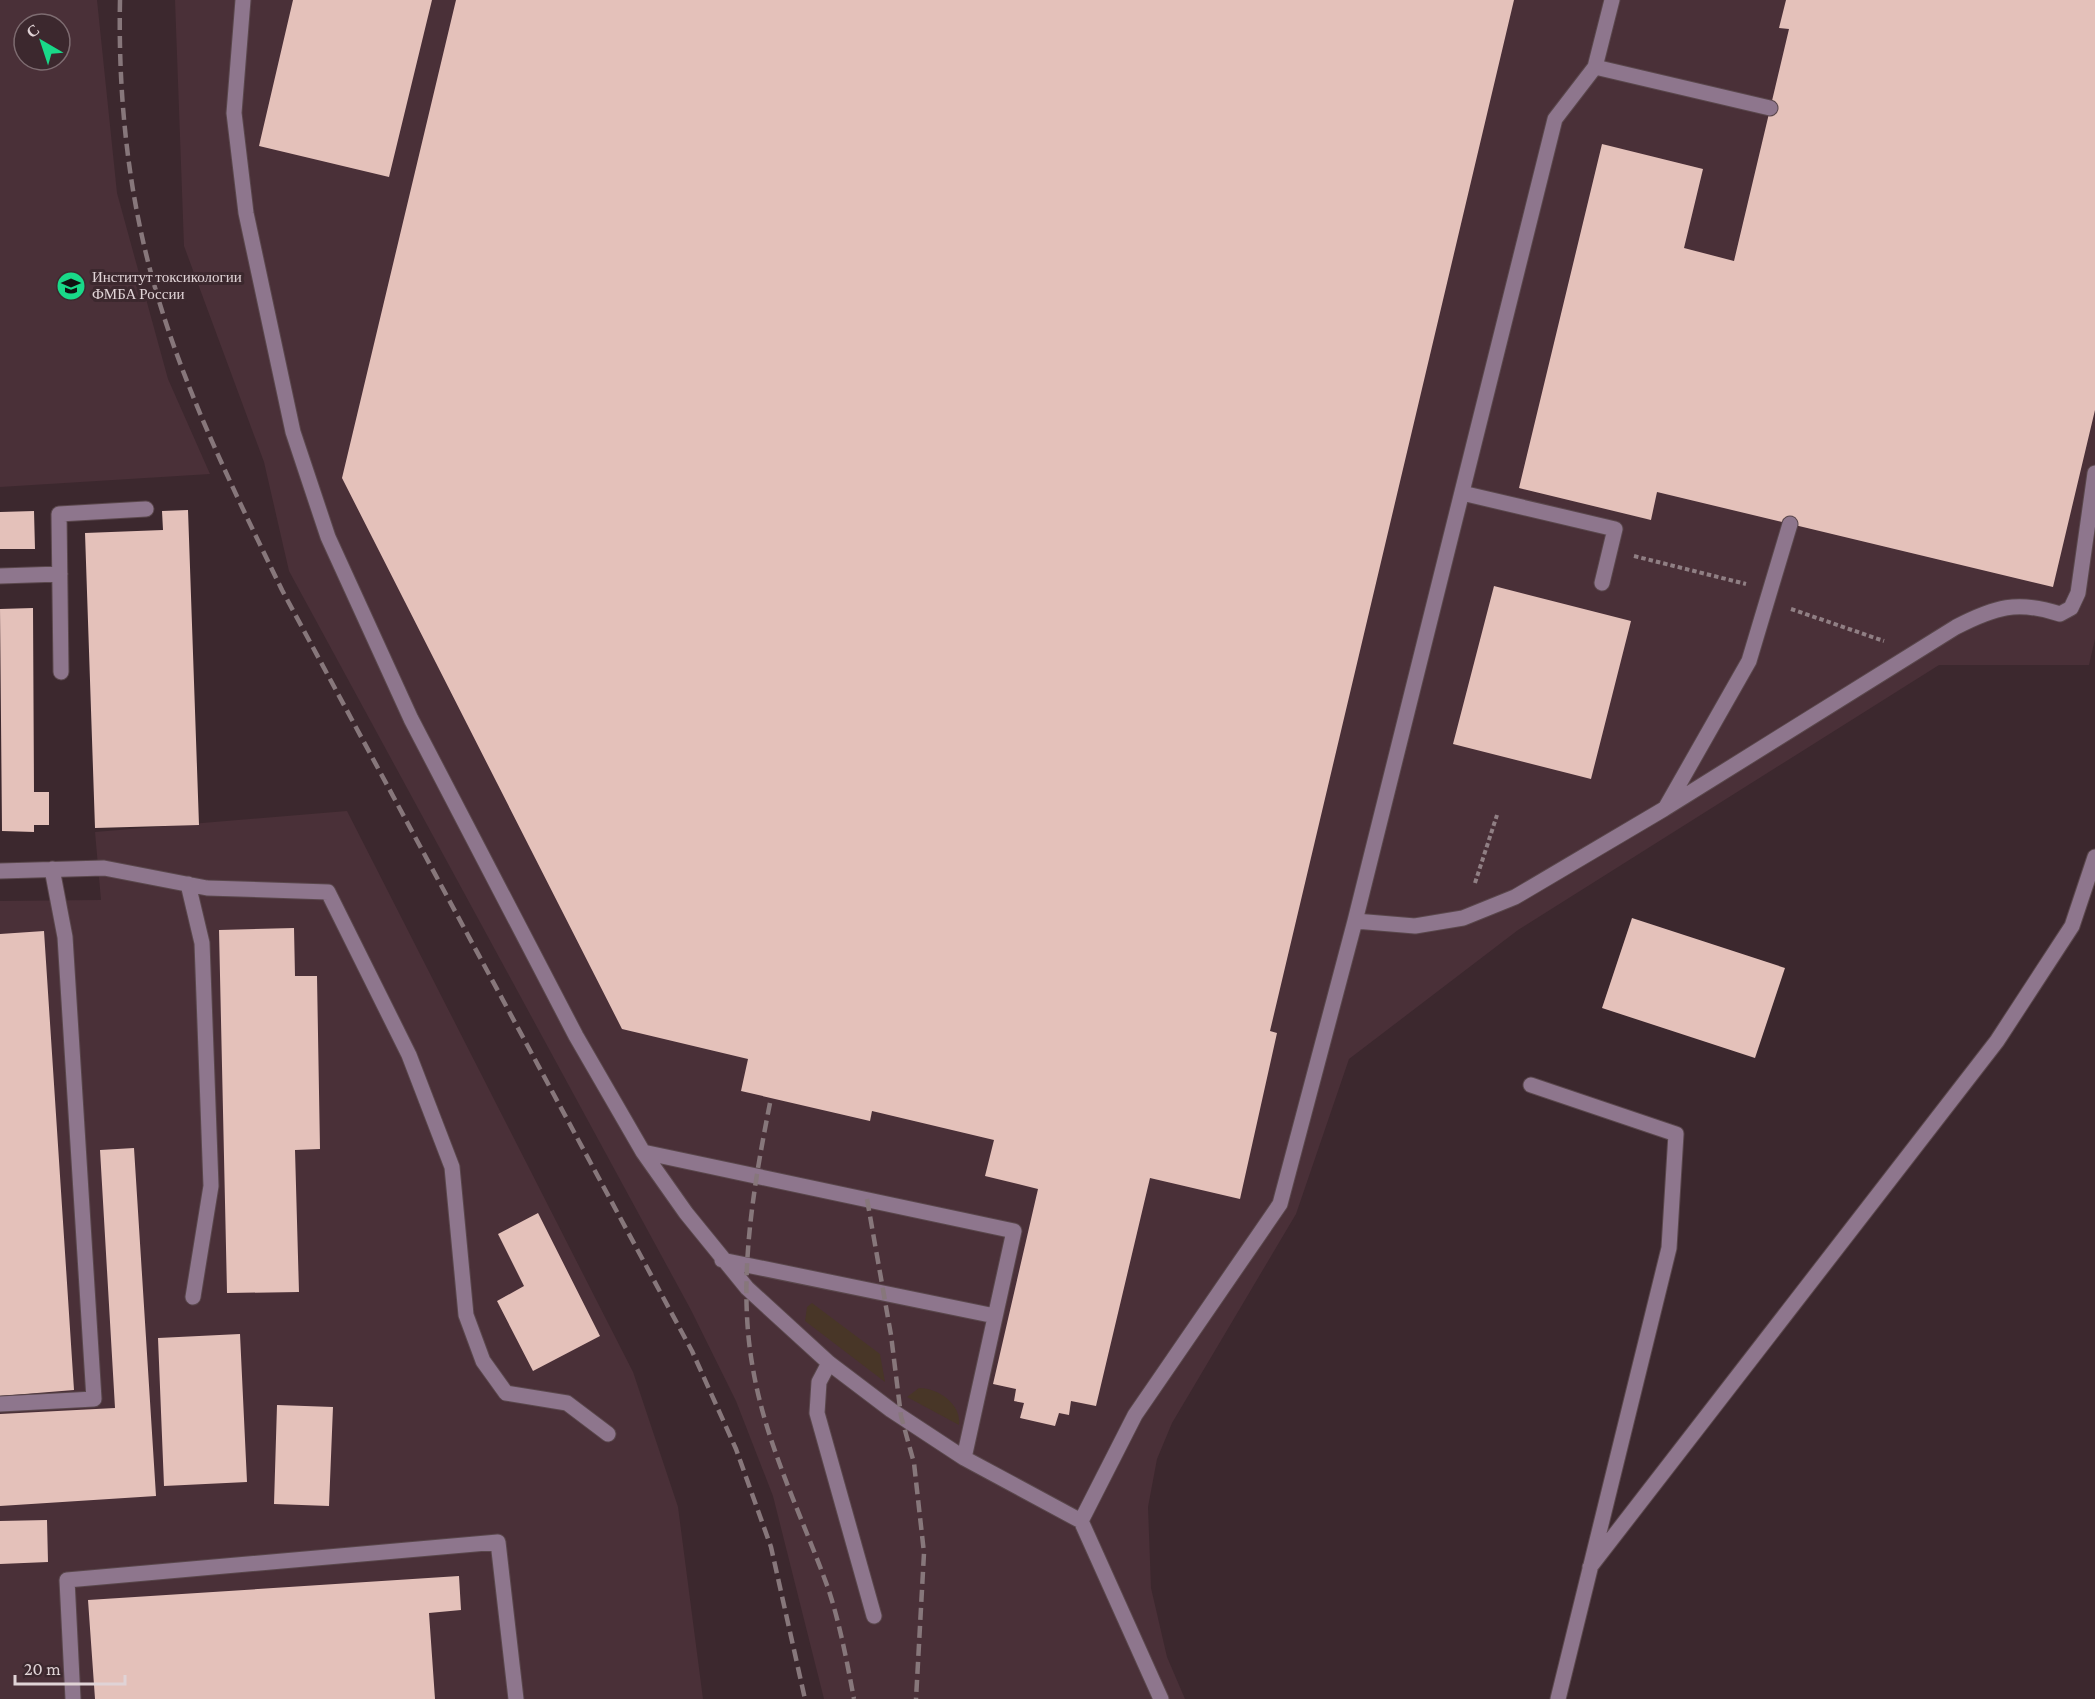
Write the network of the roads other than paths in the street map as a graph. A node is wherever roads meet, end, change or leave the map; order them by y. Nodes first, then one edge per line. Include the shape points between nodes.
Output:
1 (243, 0) edge
2 (1612, 0) edge
3 (1595, 67) junction
4 (1770, 108) dead end
5 (2095, 473) edge
6 (1462, 493) junction
7 (146, 509) dead end
8 (1790, 524) dead end
9 (60, 574) junction
10 (0, 576) edge
11 (1602, 583) dead end
12 (61, 672) dead end
13 (1664, 809) junction
14 (2095, 857) edge
15 (52, 869) junction
16 (0, 871) edge
17 (188, 884) junction
18 (1355, 921) junction
19 (1531, 1085) dead end
20 (643, 1152) junction
21 (722, 1260) junction
22 (193, 1297) dead end
23 (995, 1316) junction
24 (829, 1363) junction
25 (0, 1404) edge
26 (608, 1434) dead end
27 (964, 1458) junction
28 (1081, 1521) junction
29 (1590, 1567) junction
30 (874, 1616) dead end
31 (73, 1699) edge
32 (516, 1699) edge
33 (1161, 1699) edge
34 (1558, 1699) edge

1 - 20 street via 234,112 246,213 293,432 328,537 411,719 576,1036
2 - 3 street
3 - 4 street
3 - 6 street via 1555,119
5 - 13 street via 2078,593 2071,608 2060,614 2017,605 1988,611 1946,633
6 - 11 street via 1615,529
6 - 18 street
7 - 9 street via 59,514
8 - 13 street via 1749,661
9 - 10 street
9 - 12 street
13 - 18 street via 1515,897 1463,918 1415,926
14 - 29 street via 2072,926 1997,1041
15 - 16 street
15 - 17 street via 104,868
15 - 25 street via 65,937 94,1399
17 - 22 street via 202,943 211,1186
17 - 26 street via 207,888 328,891 409,1055 452,1167 466,1314 483,1361 506,1393 567,1403
18 - 28 street via 1280,1204 1135,1415
19 - 29 street via 1676,1134 1669,1248
20 - 21 street
20 - 23 street via 1014,1231
21 - 23 street
21 - 24 street
23 - 27 street
24 - 27 street
24 - 30 street via 819,1382 817,1413
27 - 28 street
28 - 33 street
29 - 34 street
31 - 32 street via 67,1580 498,1542

